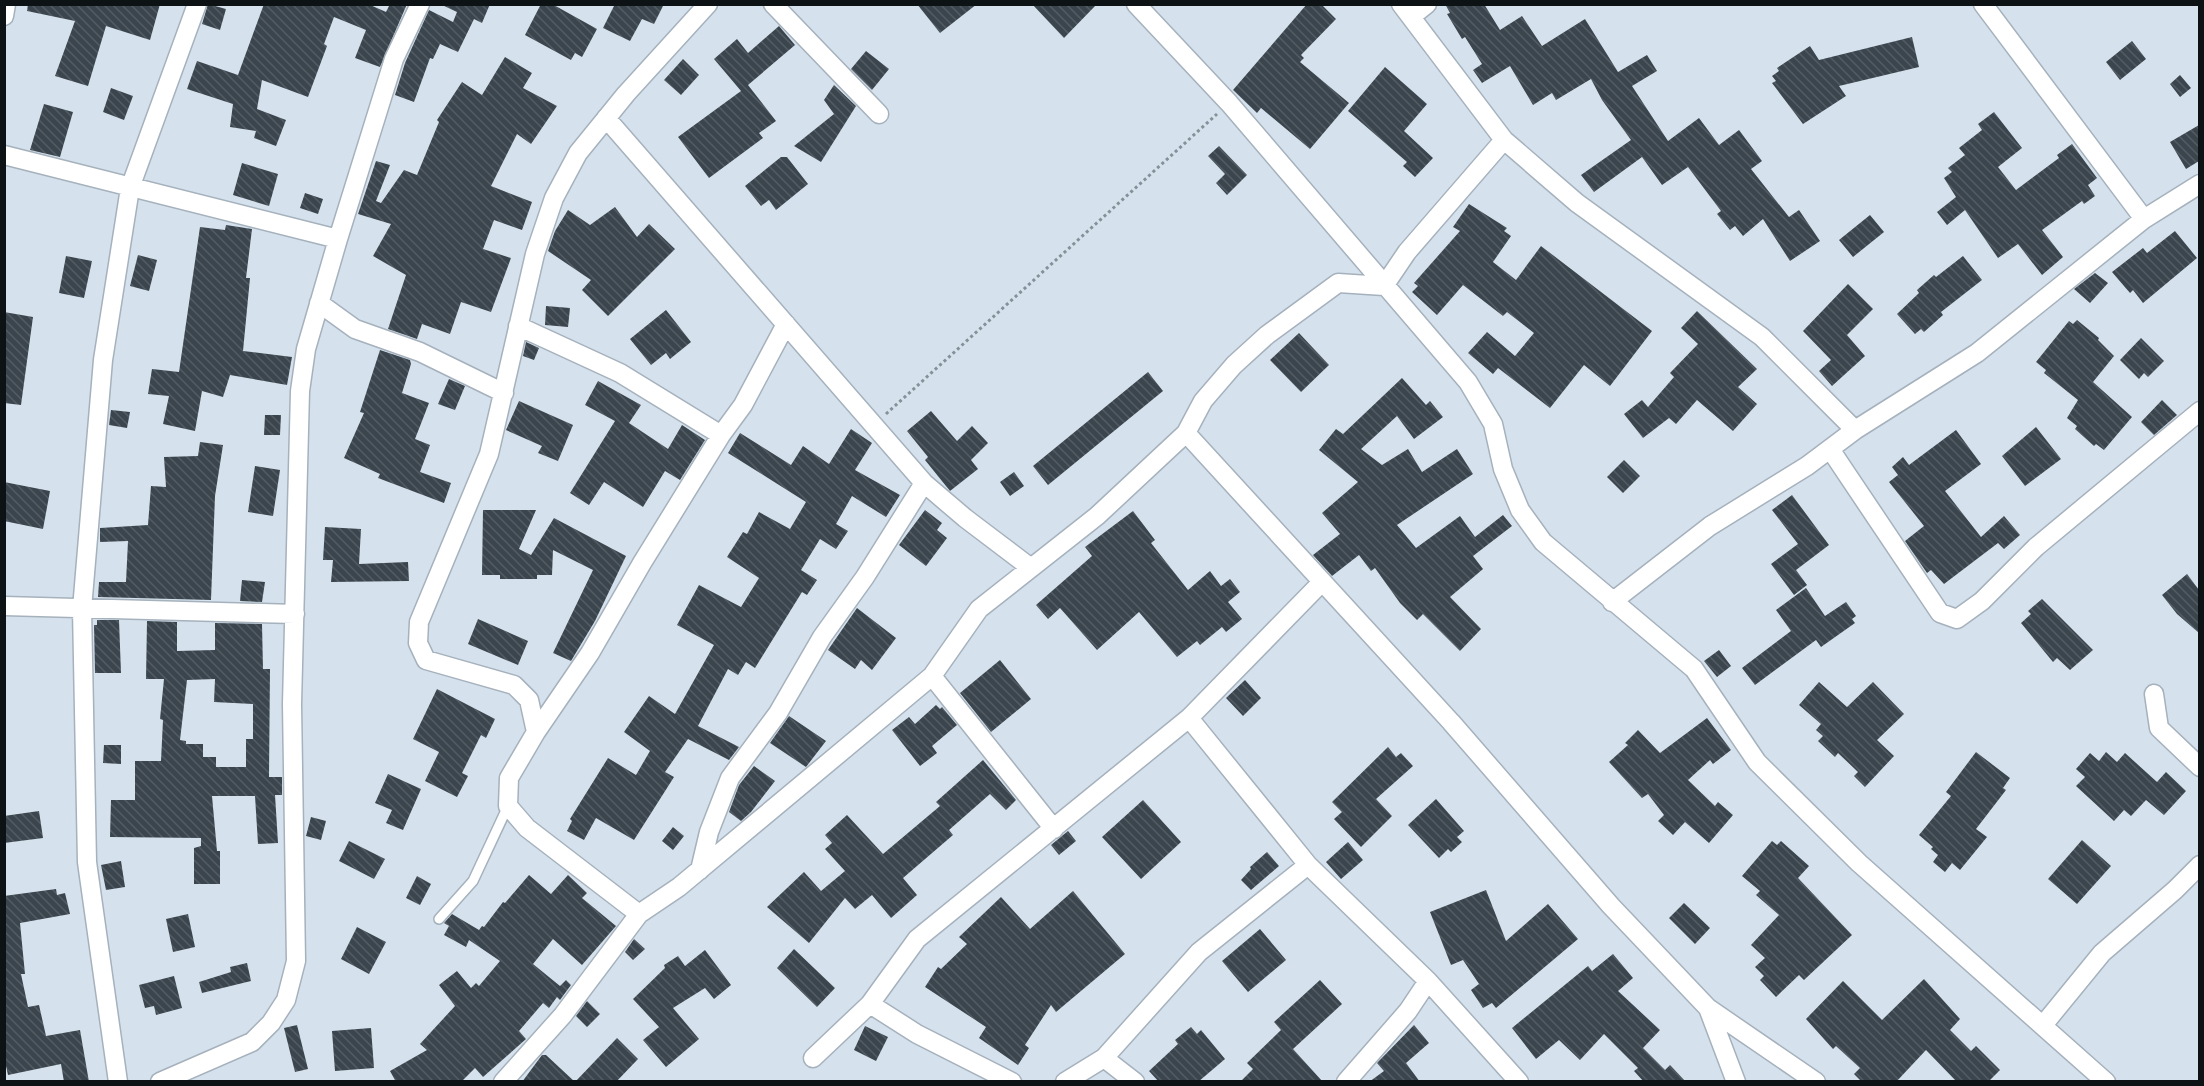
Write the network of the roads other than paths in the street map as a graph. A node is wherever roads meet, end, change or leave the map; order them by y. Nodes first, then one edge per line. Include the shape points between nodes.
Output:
1 (6, 4) edge
2 (196, 4) edge
3 (420, 4) edge
4 (708, 4) edge
5 (773, 4) edge
6 (1136, 4) edge
7 (1427, 4) edge
8 (1983, 4) edge
9 (1407, 10) edge
10 (4, 16) edge
11 (879, 114) dead end
12 (606, 118) junction
13 (1504, 140) junction
14 (4, 156) edge
15 (2199, 184) edge
16 (130, 188) junction
17 (2144, 219) junction
18 (338, 239) junction
19 (1384, 286) junction
20 (320, 303) junction
21 (786, 324) junction
22 (518, 326) junction
23 (504, 393) junction
24 (2199, 411) edge
25 (1855, 430) junction
26 (1186, 433) junction
27 (721, 435) junction
28 (1830, 449) junction
29 (924, 483) junction
30 (1031, 568) junction
31 (1321, 583) junction
32 (1612, 602) junction
33 (4, 606) edge
34 (82, 609) junction
35 (295, 614) junction
36 (932, 676) junction
37 (2154, 694) dead end
38 (1189, 718) junction
39 (536, 732) junction
40 (2199, 767) edge
41 (508, 806) junction
42 (1054, 829) junction
43 (1308, 865) junction
44 (2199, 865) edge
45 (700, 870) junction
46 (639, 914) junction
47 (439, 920) dead end
48 (1428, 981) junction
49 (870, 1004) junction
50 (1708, 1008) junction
51 (2044, 1024) junction
52 (813, 1058) dead end
53 (1104, 1058) junction
54 (118, 1082) edge
55 (160, 1082) edge
56 (503, 1082) edge
57 (1012, 1082) edge
58 (1065, 1082) edge
59 (1135, 1082) edge
60 (1346, 1082) edge
61 (1519, 1082) edge
62 (1736, 1082) edge
63 (1816, 1082) edge
64 (2106, 1082) edge

1 - 10 street
2 - 16 street
3 - 18 street via 394,59
4 - 12 street
5 - 11 street
6 - 19 street via 1229,103
7 - 9 street
8 - 17 street
9 - 13 street
12 - 21 street
12 - 22 street via 578,153 554,198 535,254
13 - 19 street via 1407,252
13 - 25 street via 1577,202 1762,337
14 - 16 street
15 - 17 street
16 - 18 street
16 - 34 street via 103,360
17 - 25 street via 1977,353
18 - 20 street
19 - 26 street via 1338,284 1267,335 1203,401
19 - 32 street via 1468,382 1493,424 1503,469 1520,510 1543,542
20 - 23 street via 356,329 420,352
20 - 35 street via 306,349 300,392
21 - 27 street via 743,405
21 - 29 street
22 - 23 street
22 - 27 street via 620,374
23 - 39 street via 489,454 419,622 418,643 426,660 514,685 529,700
24 - 28 street via 2036,547 1983,601 1957,619 1940,613
25 - 28 street
26 - 30 street via 1097,516
26 - 31 street
27 - 39 street via 590,653
28 - 32 street via 1710,526
29 - 30 street
29 - 45 street via 822,637 778,713 730,778
30 - 36 street via 978,609
31 - 38 street
31 - 50 street via 1451,722 1611,906
32 - 51 street via 1694,669 1757,762 1859,863
33 - 34 street
34 - 35 street
34 - 54 street via 87,862
35 - 55 street via 292,704 296,961 286,1000 252,1042
36 - 42 street
36 - 45 street
37 - 40 street via 2159,728
38 - 42 street
38 - 43 street
39 - 41 street via 509,778
41 - 46 street via 527,828
41 - 47 lane via 473,881
42 - 49 street via 918,939
43 - 48 street
43 - 53 street via 1199,952
44 - 51 street via 2102,953
45 - 46 street
46 - 56 street via 563,1015
48 - 60 street via 1408,1011
48 - 61 street
49 - 52 street
49 - 57 street via 917,1034
50 - 62 street
50 - 63 street
51 - 64 street
53 - 58 street
53 - 59 street

